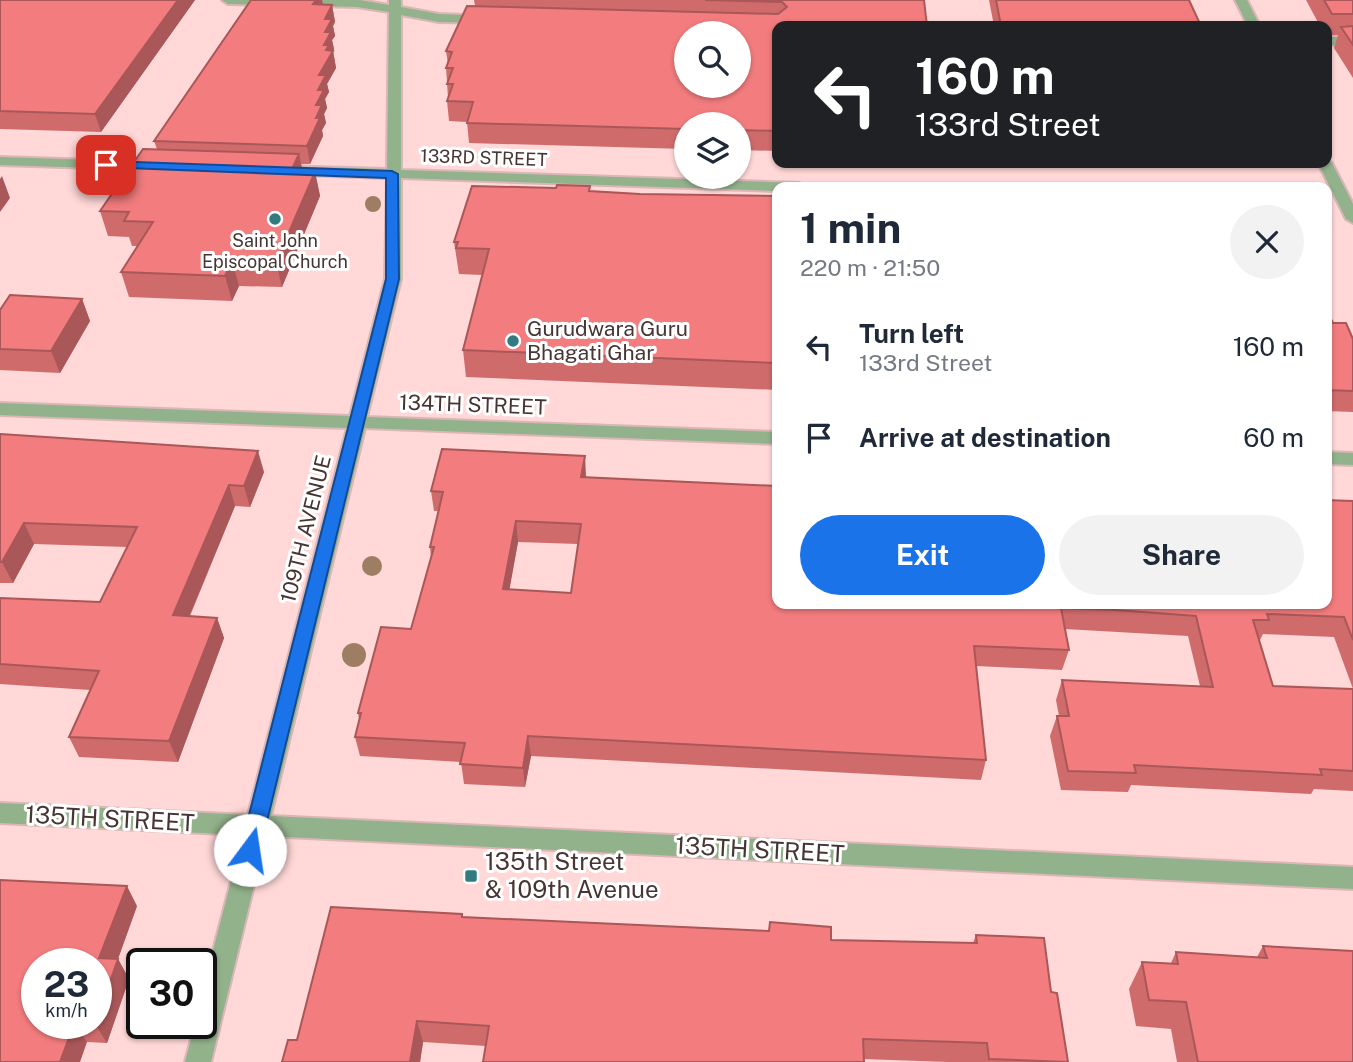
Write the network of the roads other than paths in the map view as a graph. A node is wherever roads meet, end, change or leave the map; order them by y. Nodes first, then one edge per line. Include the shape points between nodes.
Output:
1 (228, 0) edge
2 (1241, 0) edge
3 (395, 5) edge
4 (506, 20) edge
5 (1252, 21) edge
6 (1332, 41) edge
7 (1353, 41) edge
8 (0, 161) edge
9 (166, 167) edge
10 (1328, 168) edge
11 (263, 170) edge
12 (392, 174) junction
13 (772, 186) edge
14 (1348, 201) edge
15 (1353, 219) edge
16 (0, 409) edge
17 (355, 424) junction
18 (772, 438) edge
19 (1332, 458) edge
20 (1353, 458) edge
21 (0, 813) edge
22 (256, 827) junction
23 (1353, 878) edge
24 (198, 1062) edge

1 - 3 street
2 - 5 street
3 - 4 street via 439,18
3 - 12 street, 109TH AVENUE
6 - 7 street
8 - 9 street
10 - 14 street
11 - 12 street, 133RD STREET
12 - 13 street, 133RD STREET
12 - 17 street, 109TH AVENUE via 393,279
14 - 15 street
16 - 17 street, 134TH STREET
17 - 18 street, 134TH STREET
17 - 22 street, 109TH AVENUE
19 - 20 street
21 - 22 street, 135TH STREET
22 - 23 street, 135TH STREET
22 - 24 street, 109TH AVENUE

